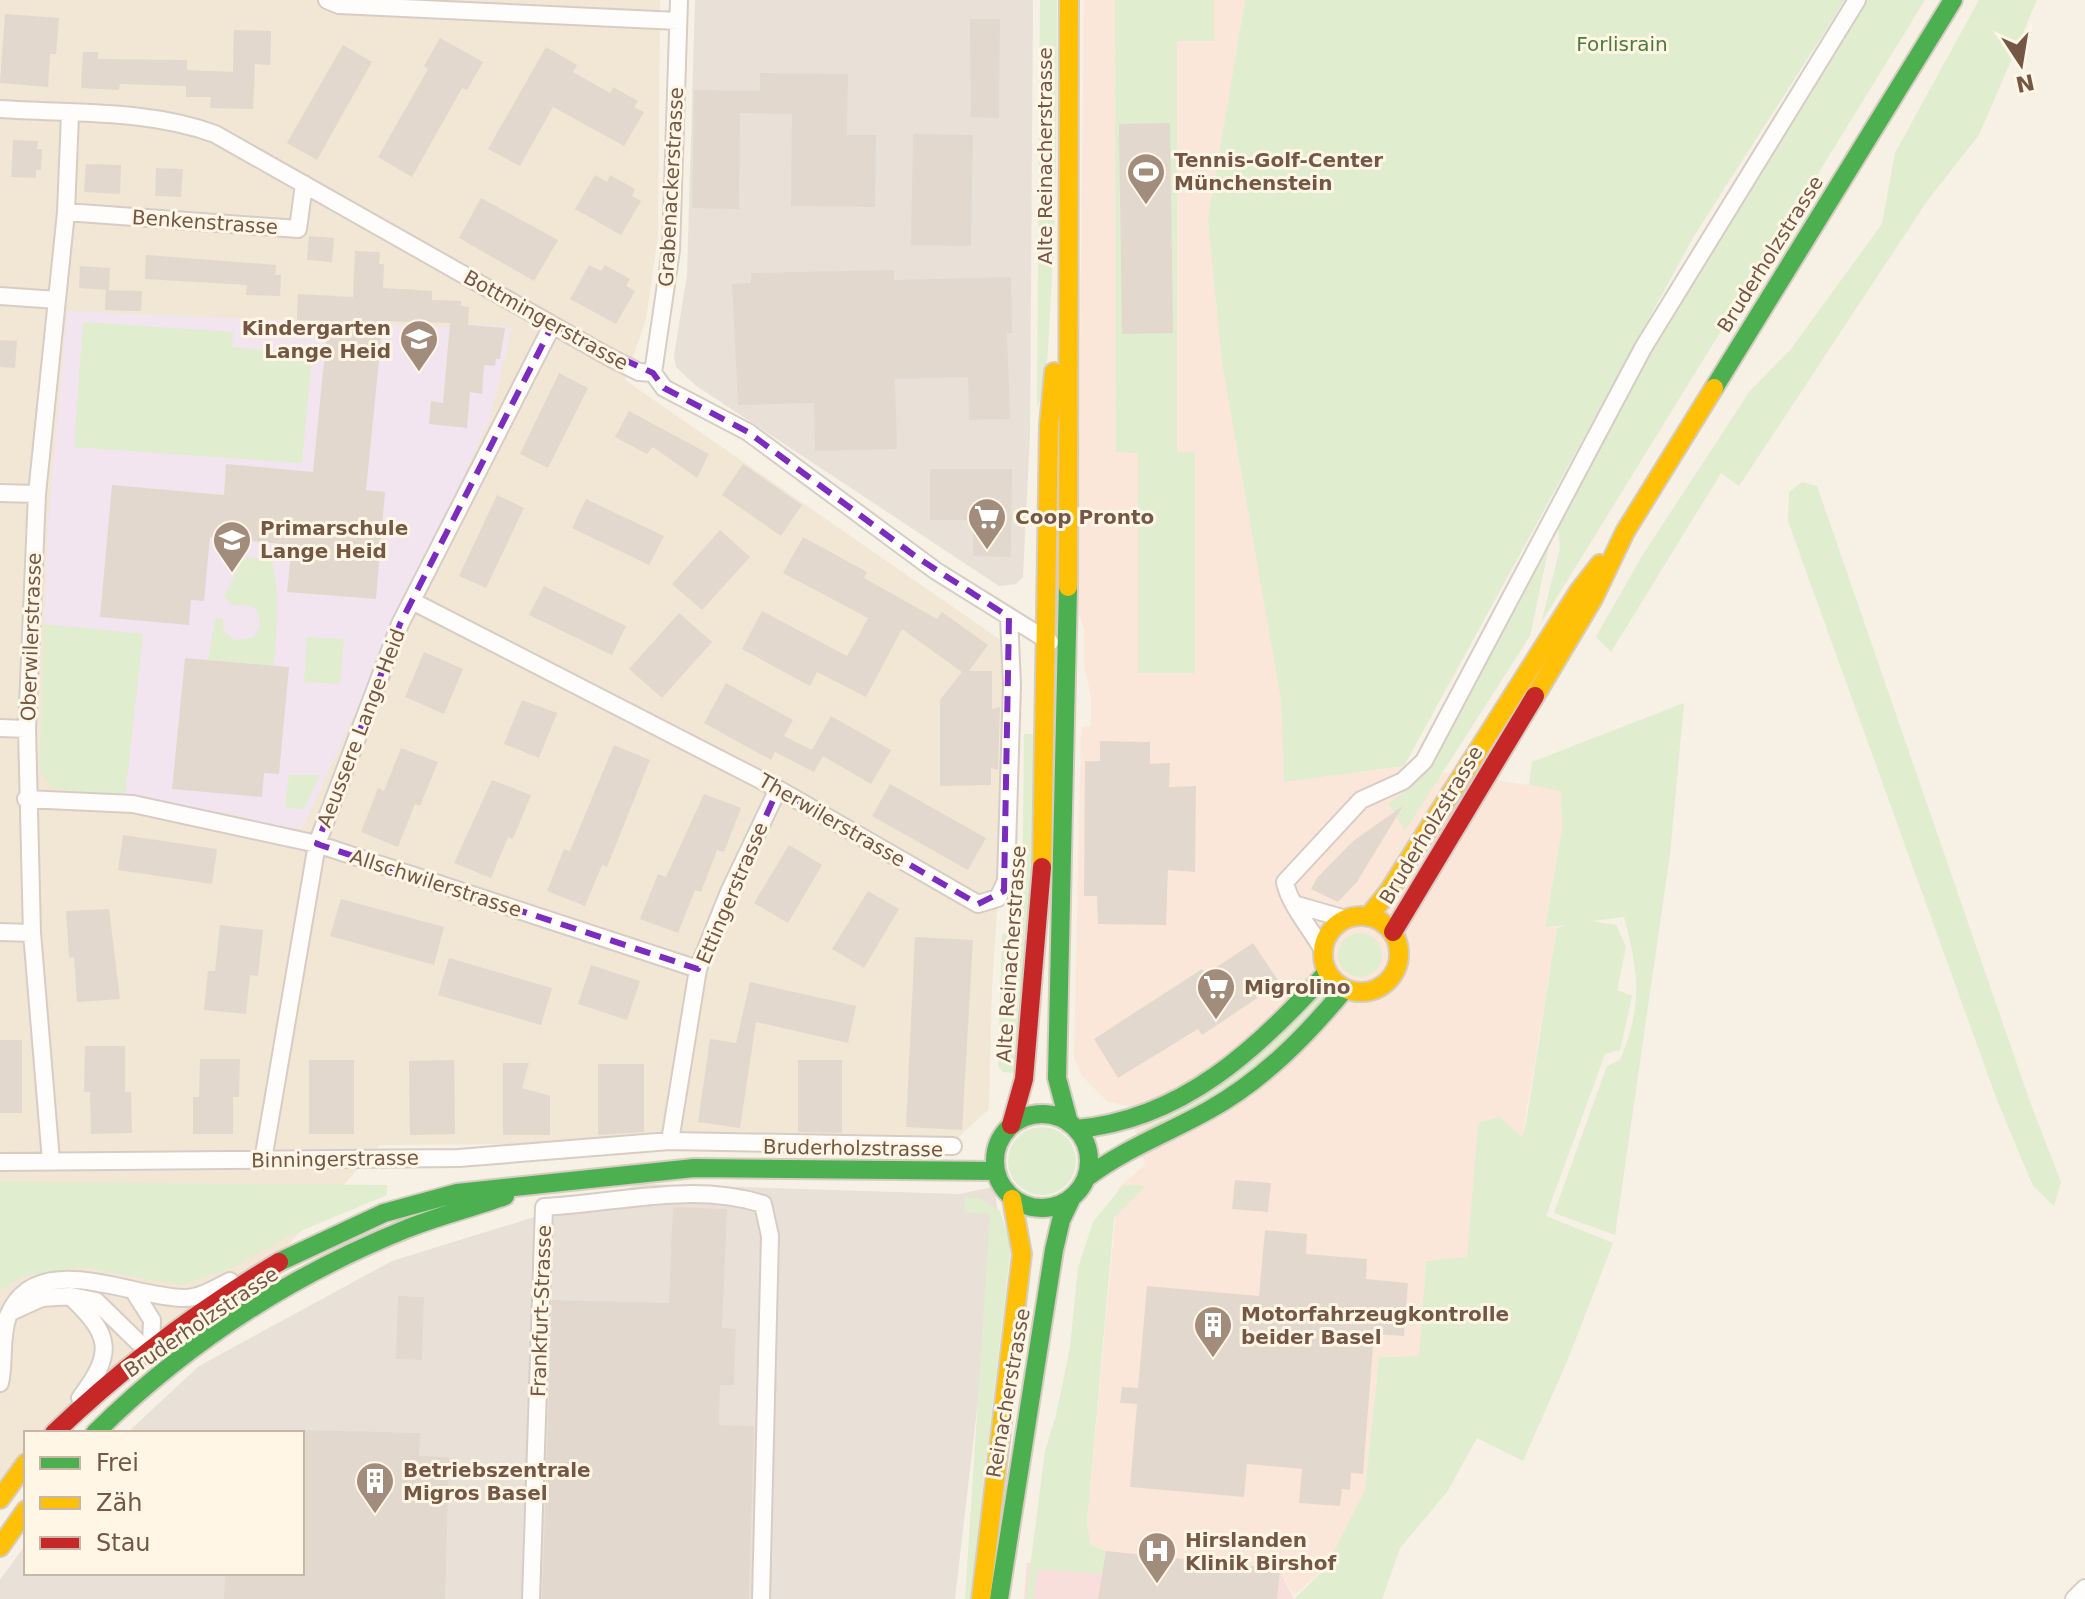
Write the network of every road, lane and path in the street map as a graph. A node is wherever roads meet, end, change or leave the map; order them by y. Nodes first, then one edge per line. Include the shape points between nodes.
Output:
1 (327, 0) edge
2 (679, 0) edge
3 (1069, 0) edge
4 (1857, 0) edge
5 (1953, 0) edge
6 (678, 21) junction
7 (0, 109) edge
8 (70, 114) junction
9 (304, 184) junction
10 (66, 212) junction
11 (0, 296) edge
12 (57, 300) junction
13 (1066, 312) junction
14 (552, 326) junction
15 (653, 373) junction
16 (0, 493) edge
17 (37, 494) junction
18 (1625, 532) junction
19 (412, 601) junction
20 (1009, 617) junction
21 (1045, 640) junction
22 (1067, 650) junction
23 (0, 728) edge
24 (27, 729) junction
25 (778, 789) junction
26 (26, 799) junction
27 (317, 844) junction
28 (1297, 905) junction
29 (1368, 917) junction
30 (1346, 919) junction
31 (0, 932) edge
32 (1393, 932) junction
33 (32, 933) junction
34 (1323, 950) junction
35 (698, 969) junction
36 (1327, 972) junction
37 (1345, 989) junction
38 (1011, 1125) junction
39 (1072, 1126) junction
40 (670, 1141) junction
41 (953, 1146) dead end
42 (263, 1160) junction
43 (51, 1161) junction
44 (0, 1162) edge
45 (996, 1171) junction
46 (1086, 1178) junction
47 (520, 1189) junction
48 (1072, 1197) junction
49 (1012, 1199) junction
50 (264, 1271) junction
51 (133, 1290) junction
52 (70, 1296) junction
53 (9, 1313) junction
54 (151, 1348) junction
55 (0, 1383) edge
56 (56, 1431) edge
57 (56, 1431) edge
58 (97, 1431) edge
59 (24, 1466) edge
60 (0, 1499) edge
61 (24, 1513) edge
62 (0, 1547) edge
63 (2085, 1588) edge
64 (531, 1599) edge
65 (761, 1599) edge
66 (981, 1599) edge
67 (999, 1599) edge
68 (2074, 1599) edge

1 - 6 street via 339,5
2 - 6 street, Grabenackerstrasse
3 - 13 main road, Alte Reinacherstrasse
4 - 28 street via 1643,348 1424,761 1403,781 1361,800 1285,882 1287,896
5 - 18 main road, Bruderholzstrasse
6 - 15 street, Grabenackerstrasse via 671,250
7 - 8 street, Bottmingerstrasse
8 - 9 street, Bottmingerstrasse via 184,123 215,134
8 - 10 street, Oberwilerstrasse
9 - 10 street, Benkenstrasse via 298,229
9 - 14 street, Bottmingerstrasse
10 - 12 street, Oberwilerstrasse
11 - 12 street
12 - 17 street, Oberwilerstrasse
13 - 21 main road, Alte Reinacherstrasse via 1049,425
13 - 22 main road, Alte Reinacherstrasse
14 - 15 street, Bottmingerstrasse via 639,372
14 - 19 street, Aeussere Lange Heid
15 - 20 street, Bottmingerstrasse via 664,388 748,432 902,547
16 - 17 street
17 - 24 street, Oberwilerstrasse
18 - 29 main road, Bruderholzstrasse via 1579,591
18 - 32 main road, Bruderholzstrasse via 1593,599
19 - 25 street, Therwilerstrasse
19 - 27 street, Aeussere Lange Heid
20 - 21 street, Bottmingerstrasse
20 - 25 street, Therwilerstrasse via 1006,881 998,898 978,904
21 - 22 street
21 - 38 main road, Alte Reinacherstrasse via 1041,905 1030,974 1024,1079
22 - 39 main road, Alte Reinacherstrasse via 1057,1078
23 - 24 street
24 - 26 street, Oberwilerstrasse
25 - 35 street, Ettingerstrasse
26 - 27 street, Allschwilerstrasse via 133,804
26 - 33 street, Oberwilerstrasse
27 - 35 street, Allschwilerstrasse
27 - 42 street, Aeussere Lange Heid
28 - 30 street
28 - 34 street
29 - 30 main road
29 - 32 main road
30 - 34 main road via 1335,926
31 - 33 street
32 - 37 main road via 1399,955 1392,977 1371,991
33 - 43 street, Oberwilerstrasse
34 - 36 main road
35 - 40 street, Ettingerstrasse
36 - 37 main road
36 - 39 main road via 1271,1033 1197,1088 1117,1126
37 - 46 main road via 1257,1078 1212,1109
38 - 39 main road via 1040,1115
38 - 45 main road via 1001,1137
39 - 46 main road via 1087,1146
40 - 41 street, Binningerstrasse
40 - 42 street, Binningerstrasse via 459,1158
42 - 43 street, Binningerstrasse
43 - 44 street, Binningerstrasse
45 - 47 main road, Bruderholzstrasse via 696,1168
45 - 49 main road
46 - 48 main road
47 - 50 main road, Bruderholzstrasse via 434,1197 319,1242
47 - 58 main road, Bruderholzstrasse via 406,1229 312,1274 184,1356 125,1401
48 - 49 main road via 1045,1208
48 - 67 main road, Reinacherstrasse via 1054,1250
49 - 66 main road, Reinacherstrasse via 1022,1254
50 - 51 street via 248,1271 187,1298
50 - 54 main road, Bruderholzstrasse
51 - 53 street via 103,1282 56,1280 22,1295
51 - 54 street via 152,1320
52 - 53 street via 42,1298
52 - 54 street via 96,1301
52 - 57 street via 102,1332 105,1348 103,1363
53 - 55 street via 1,1343
54 - 56 main road, Bruderholzstrasse
59 - 60 main road
61 - 62 main road
63 - 68 street
64 - 65 street, Frankfurt-Strasse via 544,1207 658,1195 730,1194 763,1204 770,1236

